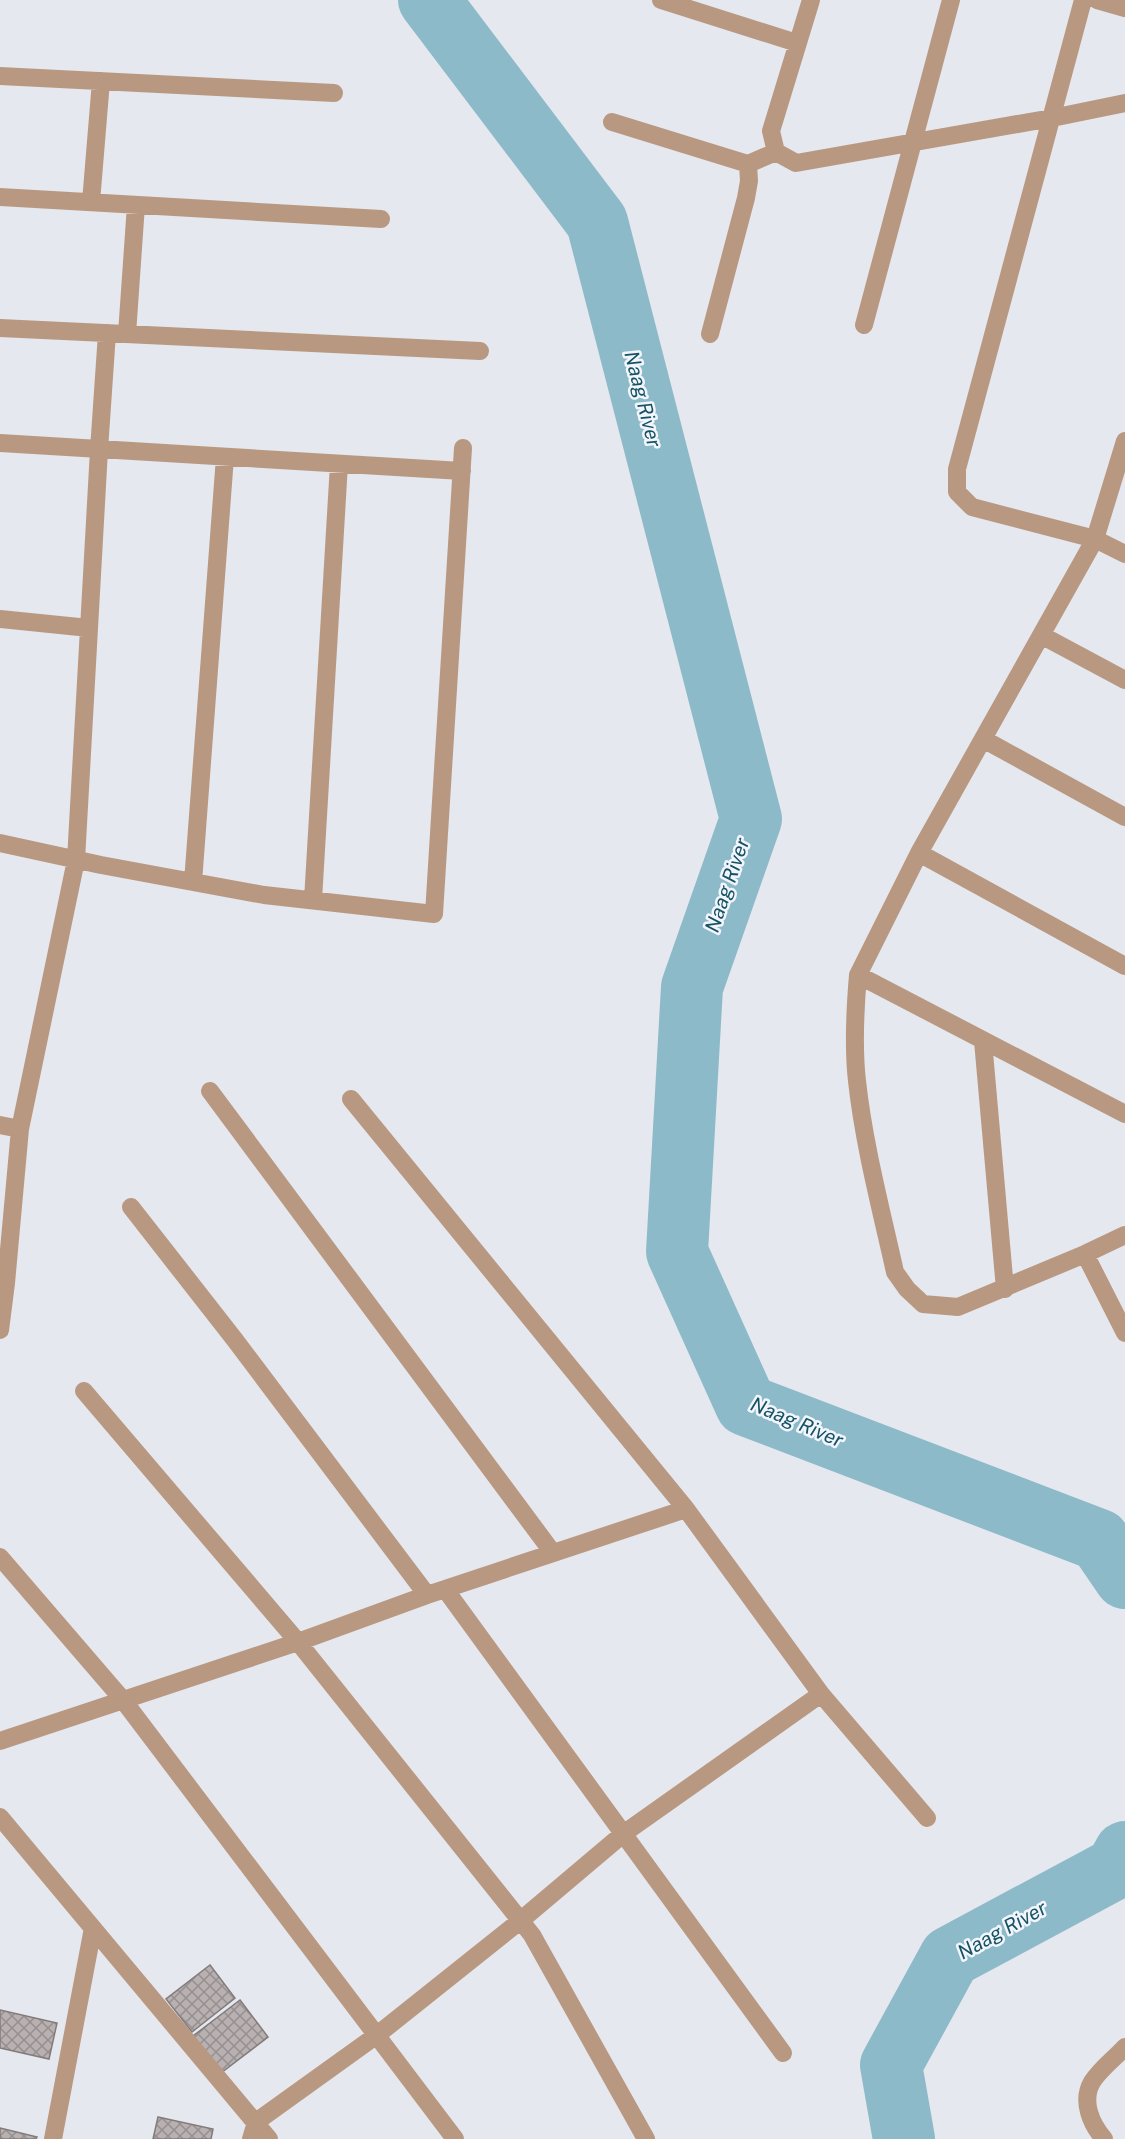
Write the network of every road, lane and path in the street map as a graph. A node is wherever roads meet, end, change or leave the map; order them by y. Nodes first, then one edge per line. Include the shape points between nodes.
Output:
1 (661, 0) edge
2 (811, 0) edge
3 (951, 0) edge
4 (1083, 0) edge
5 (1097, 0) edge
6 (1125, 8) edge
7 (797, 43) junction
8 (0, 76) edge
9 (101, 81) junction
10 (334, 93) dead end
11 (1125, 102) edge
12 (1052, 118) junction
13 (612, 122) dead end
14 (912, 142) junction
15 (776, 152) junction
16 (748, 164) junction
17 (0, 197) edge
18 (91, 202) junction
19 (136, 205) junction
20 (381, 219) dead end
21 (864, 324) dead end
22 (0, 328) edge
23 (107, 333) junction
24 (127, 334) junction
25 (710, 334) dead end
26 (480, 351) dead end
27 (1125, 441) edge
28 (0, 443) edge
29 (463, 448) dead end
30 (99, 450) junction
31 (225, 457) junction
32 (339, 464) junction
33 (462, 471) junction
34 (1095, 539) junction
35 (1125, 554) edge
36 (0, 619) edge
37 (89, 628) junction
38 (1041, 635) junction
39 (1125, 680) edge
40 (983, 739) junction
41 (1125, 817) edge
42 (0, 843) edge
43 (919, 854) junction
44 (76, 860) junction
45 (194, 882) junction
46 (313, 900) junction
47 (1125, 966) edge
48 (858, 975) junction
49 (983, 1041) junction
50 (210, 1091) dead end
51 (351, 1099) dead end
52 (1125, 1114) edge
53 (0, 1125) edge
54 (20, 1129) junction
55 (131, 1207) dead end
56 (1125, 1235) edge
57 (1085, 1254) junction
58 (1005, 1289) junction
59 (0, 1330) edge
60 (1125, 1333) edge
61 (84, 1391) dead end
62 (686, 1509) junction
63 (553, 1553) junction
64 (0, 1557) edge
65 (445, 1589) junction
66 (427, 1595) junction
67 (298, 1642) junction
68 (821, 1694) junction
69 (123, 1700) junction
70 (0, 1741) edge
71 (0, 1817) edge
72 (927, 1818) dead end
73 (624, 1834) junction
74 (520, 1921) junction
75 (93, 1928) junction
76 (377, 2035) junction
77 (1125, 2047) edge
78 (783, 2053) dead end
79 (254, 2131) edge
80 (53, 2139) edge
81 (269, 2139) edge
82 (455, 2139) edge
83 (646, 2139) edge
84 (1104, 2139) edge

1 - 7 street
2 - 7 street
3 - 14 street
4 - 12 street
5 - 6 street
7 - 15 street via 771,131
8 - 9 street
9 - 10 street
9 - 18 street
11 - 12 street
12 - 14 street
12 - 34 street via 957,469 957,492 972,507
13 - 16 street
14 - 15 street via 796,163
14 - 21 street
15 - 16 street
16 - 25 street via 746,198
17 - 18 street
18 - 19 street
19 - 20 street
19 - 24 street
22 - 23 street
23 - 24 street
23 - 30 street
24 - 26 street
27 - 34 street
28 - 30 street
29 - 33 street
30 - 31 street
30 - 37 street
31 - 32 street
31 - 45 street
32 - 33 street
32 - 46 street
33 - 46 street via 434,914
34 - 35 street
34 - 38 street
36 - 37 street
37 - 44 street
38 - 39 street
38 - 40 street
40 - 41 street
40 - 43 street
42 - 44 street
43 - 47 street
43 - 48 street
44 - 45 street
44 - 54 street
45 - 46 street
48 - 49 street
48 - 58 street via 854,1023 856,1080 895,1272 923,1304 958,1307
49 - 52 street
49 - 58 street
50 - 63 street
51 - 62 street
53 - 54 street
54 - 59 street
55 - 66 street
56 - 57 street
57 - 58 street
57 - 60 street
61 - 67 street
62 - 63 street
62 - 68 street
63 - 65 street
64 - 69 street
65 - 66 street
65 - 73 street
66 - 67 street
67 - 69 street
67 - 74 street
68 - 72 street
68 - 73 street
69 - 70 street
69 - 76 street
71 - 75 street
73 - 74 street
73 - 78 street
74 - 76 street
74 - 83 street via 532,1935
75 - 79 street
75 - 80 street
76 - 79 street
76 - 82 street
77 - 84 street via 1091,2083 1086,2106
79 - 81 street

